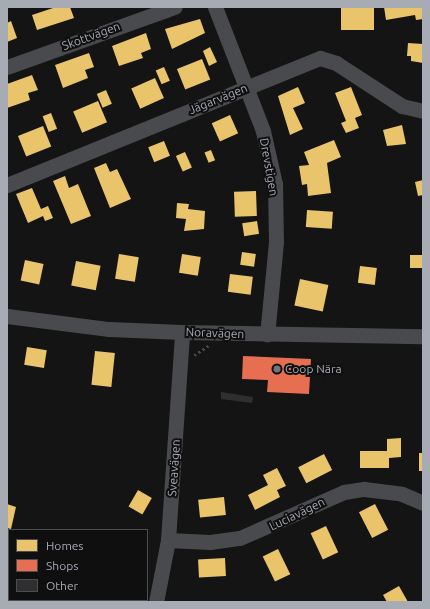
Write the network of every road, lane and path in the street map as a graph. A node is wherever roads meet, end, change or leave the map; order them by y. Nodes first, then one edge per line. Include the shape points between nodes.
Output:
1 (175, 7) edge
2 (216, 7) edge
3 (7, 67) edge
4 (246, 88) junction
5 (423, 111) edge
6 (7, 185) edge
7 (7, 316) edge
8 (182, 332) junction
9 (267, 335) junction
10 (423, 336) edge
11 (423, 503) edge
12 (168, 540) junction
13 (156, 602) edge

1 - 3 street, Skottvägen
2 - 4 street, Drevstigen
4 - 5 street, Jägarvägen via 320,58 336,63 402,106
4 - 6 street, Jägarvägen
4 - 9 street, Drevstigen via 263,131 275,184 276,242
7 - 8 street, Noravägen via 108,328
8 - 9 street, Noravägen
8 - 12 street, Sveavägen
9 - 10 street, Noravägen
11 - 12 street, Luciavägen via 402,494 364,489 344,492 240,538 210,542
12 - 13 street, Sveavägen

